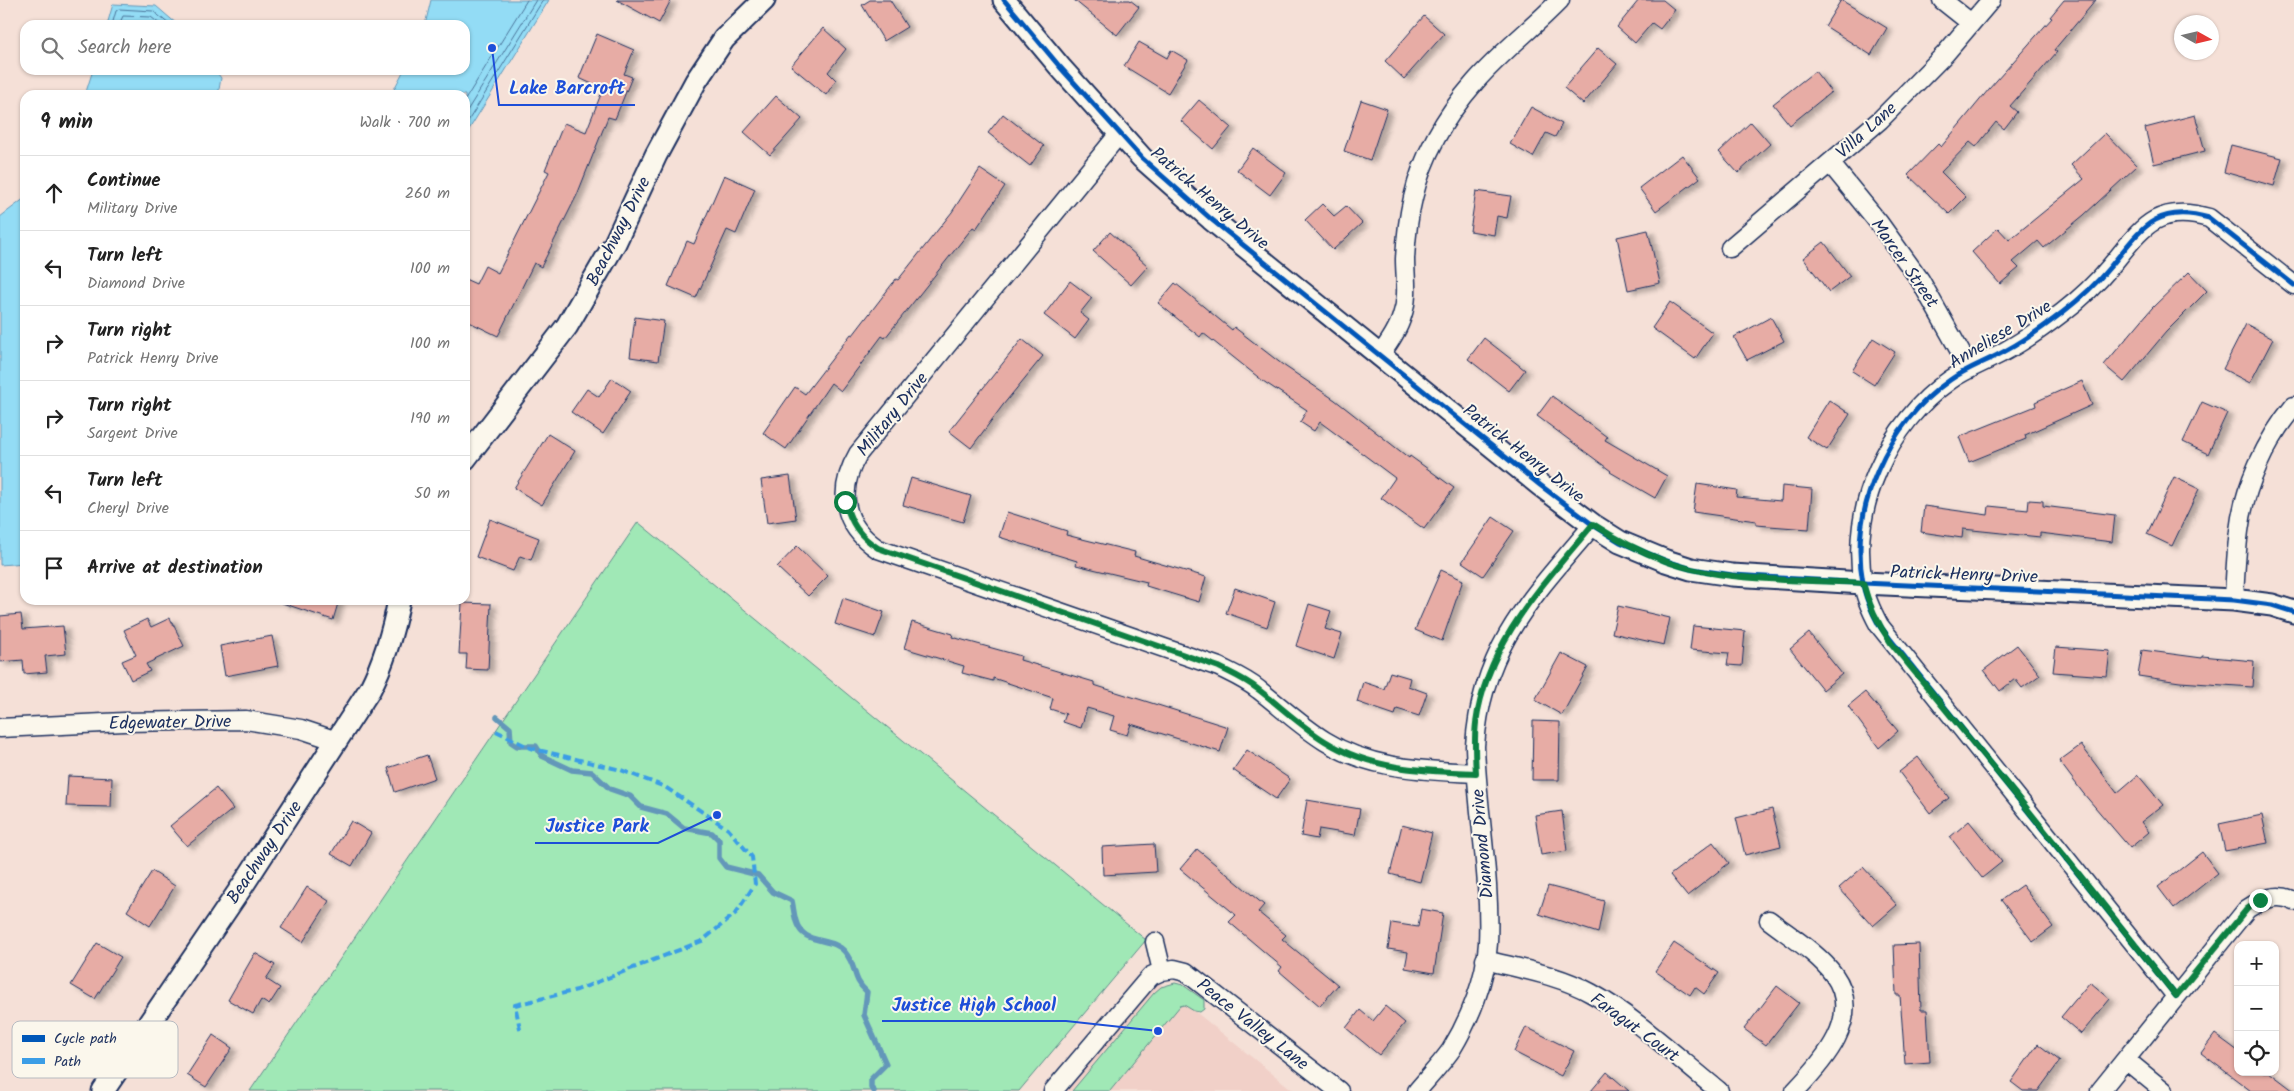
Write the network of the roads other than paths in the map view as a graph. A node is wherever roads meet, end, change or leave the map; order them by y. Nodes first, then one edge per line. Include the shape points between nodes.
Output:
1 (764, 0) edge
2 (1004, 0) edge
3 (1560, 0) edge
4 (1942, 0) edge
5 (1991, 0) edge
6 (1971, 23) junction
7 (1119, 134) junction
8 (1830, 163) junction
9 (1730, 248) dead end
10 (2294, 285) edge
11 (1380, 355) junction
12 (1970, 369) junction
13 (2294, 406) edge
14 (470, 452) edge
15 (1593, 524) junction
16 (1863, 583) junction
17 (2234, 600) junction
18 (398, 605) edge
19 (2294, 612) edge
20 (0, 728) edge
21 (337, 741) junction
22 (1476, 773) junction
23 (2294, 901) edge
24 (1769, 920) dead end
25 (1154, 942) dead end
26 (1486, 960) junction
27 (1162, 971) junction
28 (2176, 996) junction
29 (151, 1021) edge
30 (2126, 1060) junction
31 (112, 1078) edge
32 (103, 1091) edge
33 (1054, 1091) edge
34 (1339, 1091) edge
35 (1417, 1091) edge
36 (1720, 1091) edge
37 (1795, 1091) edge
38 (2100, 1091) edge
39 (2164, 1091) edge

1 - 14 street, Beachway Drive via 724,39 696,81 614,243 567,326
2 - 7 street, Patrick Henry Drive
3 - 11 street via 1476,81 1434,142 1413,196 1408,220 1407,294 1402,316
4 - 6 street
5 - 6 street, Villa Lane
6 - 8 street, Villa Lane via 1880,120
7 - 11 street, Patrick Henry Drive via 1211,219
7 - 22 street, Military Drive via 858,454 845,487 845,502 856,530 878,548 1219,667 1259,690 1326,742 1351,754 1411,770
8 - 9 street, Villa Lane
8 - 12 street, Marcer Street via 1920,280
10 - 12 street, Anneliese Drive via 2209,218 2194,214 2161,218 2148,223 2136,234 2092,287 2065,311 2014,346
11 - 15 street, Patrick Henry Drive
12 - 16 street, Anneliese Drive via 1950,380 1929,398 1906,422 1889,447 1866,505 1860,559
13 - 17 street via 2268,444 2245,501 2239,529
15 - 16 street, Patrick Henry Drive via 1620,542 1691,568 1732,575
15 - 22 street, Diamond Drive via 1515,621 1495,656 1476,723
16 - 17 street, Patrick Henry Drive
16 - 28 street, Anneliese Drive via 1869,605 1891,643
17 - 19 street, Patrick Henry Drive via 2272,605
18 - 21 street, Beachway Drive via 382,666
20 - 21 street, Edgewater Drive via 246,720 302,729
21 - 29 street, Beachway Drive
22 - 26 street, Diamond Drive via 1488,904
23 - 28 street via 2274,897 2260,900 2247,909
24 - 37 street via 1834,975 1843,998 1842,1026 1832,1046
25 - 27 street
26 - 35 street, Diamond Drive via 1465,1023 1451,1050
26 - 36 street, Faragut Court via 1555,978 1591,993
27 - 33 street via 1142,984
27 - 34 street, Peace Valley Lane via 1186,972
28 - 30 street
30 - 38 street
30 - 39 street
31 - 32 street, Beachway Drive

